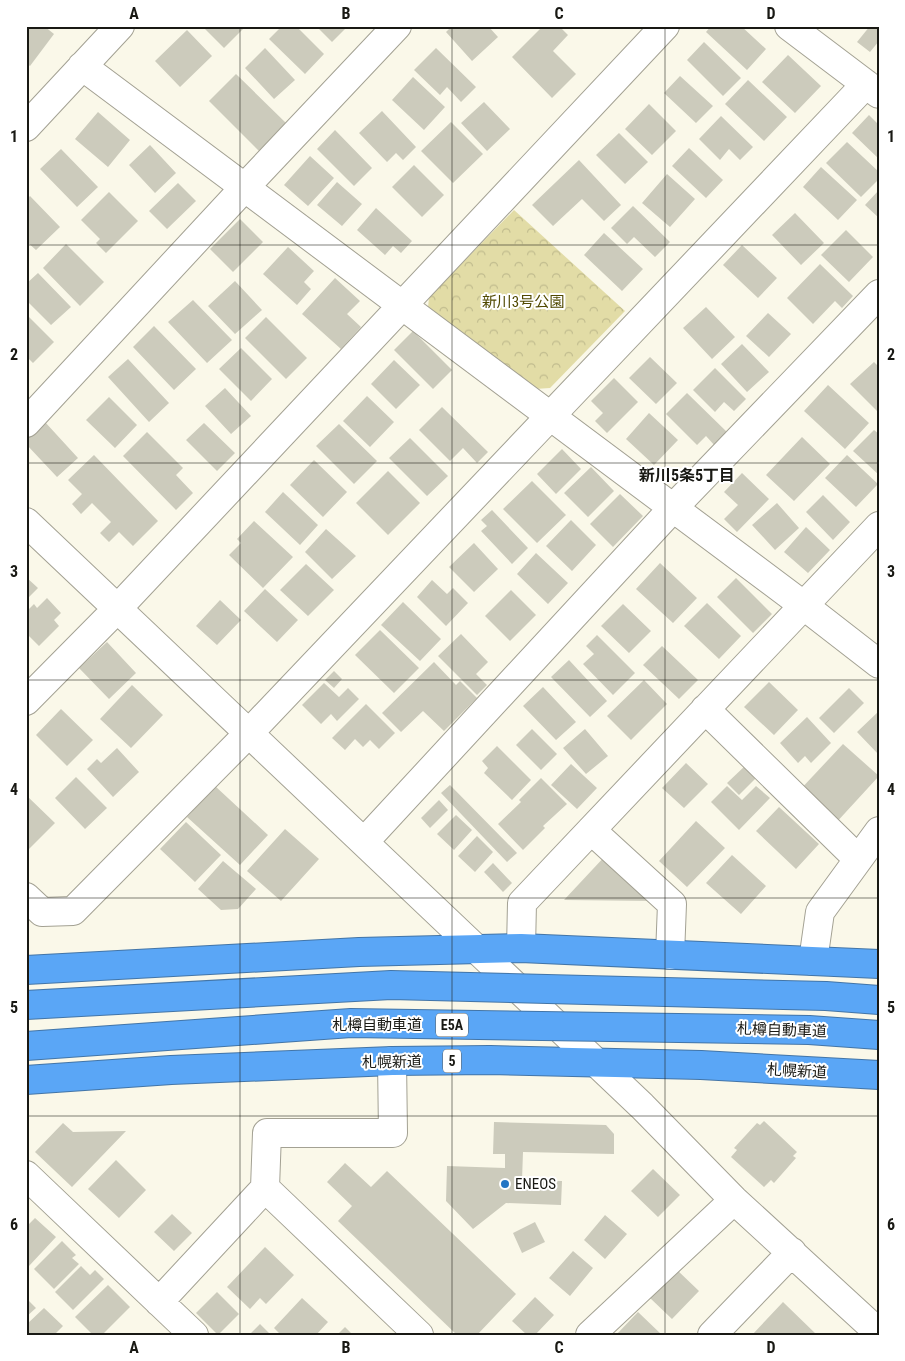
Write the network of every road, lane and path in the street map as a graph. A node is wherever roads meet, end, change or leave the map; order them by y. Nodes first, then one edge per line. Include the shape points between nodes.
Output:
1 (120, 26) edge
2 (398, 26) edge
3 (666, 26) edge
4 (789, 26) edge
5 (82, 66) junction
6 (872, 89) edge
7 (26, 127) edge
8 (245, 187) junction
9 (879, 294) edge
10 (402, 306) junction
11 (549, 415) junction
12 (26, 423) edge
13 (673, 508) junction
14 (26, 522) edge
15 (879, 526) edge
16 (803, 605) junction
17 (117, 608) junction
18 (879, 664) edge
19 (26, 701) edge
20 (705, 709) junction
21 (249, 733) junction
22 (591, 830) junction
23 (879, 831) edge
24 (364, 842) junction
25 (858, 859) junction
26 (26, 897) edge
27 (521, 948) junction
28 (478, 949) junction
29 (670, 955) junction
30 (813, 961) junction
31 (879, 964) edge
32 (26, 970) edge
33 (879, 1000) edge
34 (26, 1005) edge
35 (879, 1035) edge
36 (26, 1046) edge
37 (392, 1061) junction
38 (595, 1062) junction
39 (879, 1075) edge
40 (26, 1080) edge
41 (26, 1175) edge
42 (265, 1188) junction
43 (734, 1200) junction
44 (792, 1252) junction
45 (159, 1302) junction
46 (879, 1333) edge
47 (194, 1335) edge
48 (419, 1335) edge
49 (590, 1335) edge
50 (712, 1335) edge

1 - 5 street
2 - 8 street
3 - 10 street
4 - 6 street
5 - 7 street
5 - 8 street
6 - 11 street
8 - 10 street
8 - 12 street
9 - 13 street
10 - 11 street
10 - 17 street
11 - 13 street
11 - 21 street
13 - 16 street
13 - 24 street
14 - 17 street
15 - 16 street
16 - 18 street
16 - 20 street
17 - 19 street
17 - 21 street
20 - 22 street
20 - 25 street
21 - 24 street
21 - 26 street via 73,911 42,912
22 - 27 street via 522,903
22 - 29 street via 672,904
23 - 25 street
24 - 28 street
25 - 30 street via 820,912
27 - 28 highway
27 - 29 highway
28 - 32 highway via 359,952
28 - 38 street
29 - 30 highway
30 - 31 highway
33 - 34 highway, bridge via 391,985
35 - 36 highway, 札樽自動車道 / E5A, bridge via 809,1030 351,1023
37 - 38 highway, 札幌新道 / 5
37 - 40 highway, 札幌新道 / 5
37 - 42 street via 393,1132 267,1133
38 - 39 highway, 札幌新道 / 5
38 - 43 street
41 - 45 street
42 - 45 street
42 - 48 street
43 - 44 street
43 - 49 street
44 - 46 street
44 - 50 street
45 - 47 street

